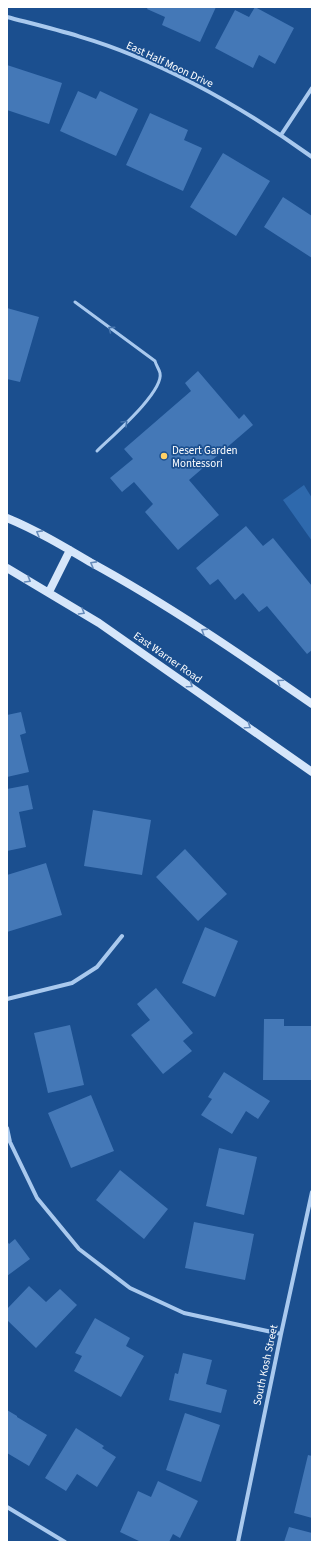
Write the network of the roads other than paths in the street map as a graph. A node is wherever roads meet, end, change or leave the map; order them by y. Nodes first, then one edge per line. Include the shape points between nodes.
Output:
1 (7, 17) edge
2 (312, 88) edge
3 (280, 135) junction
4 (312, 157) edge
5 (75, 302) dead end
6 (97, 451) dead end
7 (7, 518) edge
8 (70, 550) junction
9 (7, 568) edge
10 (48, 592) junction
11 (312, 704) edge
12 (312, 772) edge
13 (122, 936) dead end
14 (7, 999) edge
15 (7, 1128) edge
16 (312, 1192) edge
17 (281, 1334) junction
18 (7, 1507) edge
19 (65, 1542) edge
20 (238, 1542) edge

1 - 3 street, East Half Moon Drive via 132,54 212,94
2 - 3 street
3 - 4 street, East Half Moon Drive
6 -> 5 lane via 150,399 157,387 160,374 155,361
8 -> 7 main road
8 - 10 main road
11 -> 8 main road via 237,652
9 -> 10 main road, East Warner Road
10 -> 12 main road, East Warner Road via 99,623
13 - 14 street via 97,967 72,983
15 - 17 street via 10,1142 37,1198 79,1249 130,1288 184,1313
16 - 17 street, South Kosh Street
17 - 20 street, South Kosh Street
18 - 19 street

